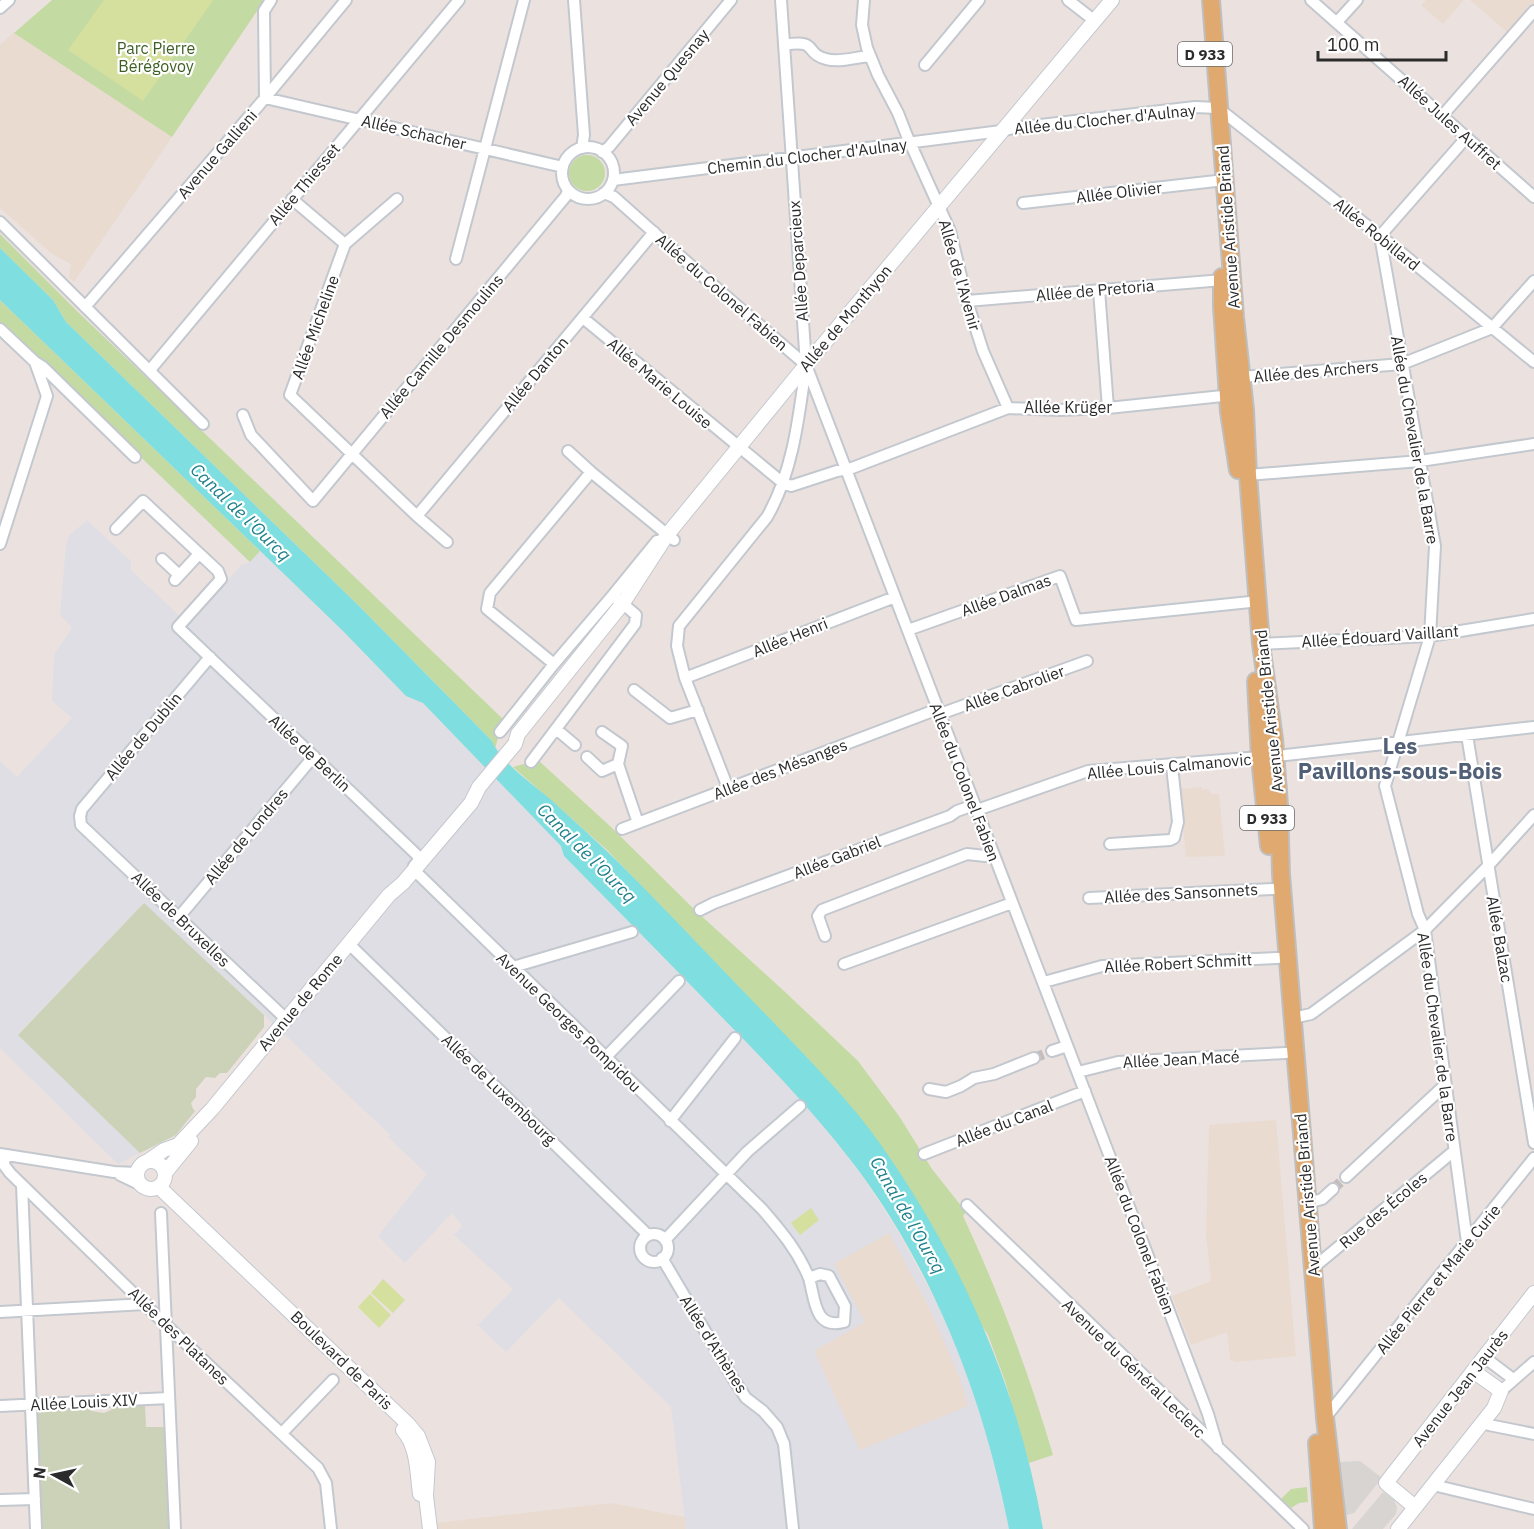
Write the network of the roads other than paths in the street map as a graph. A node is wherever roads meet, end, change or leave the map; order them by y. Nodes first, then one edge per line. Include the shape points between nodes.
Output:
1 (9, 0) edge
2 (271, 0) edge
3 (346, 0) edge
4 (459, 0) edge
5 (524, 0) edge
6 (574, 0) edge
7 (731, 0) edge
8 (781, 0) edge
9 (864, 0) edge
10 (979, 0) edge
11 (1068, 0) edge
12 (1113, 0) edge
13 (1200, 0) edge
14 (1211, 0) edge
15 (1311, 0) edge
16 (1357, 0) edge
17 (0, 8) edge
18 (1534, 11) edge
19 (1095, 21) junction
20 (1337, 22) junction
21 (784, 45) junction
22 (870, 56) junction
23 (925, 65) dead end
24 (265, 98) junction
25 (1214, 108) junction
26 (1442, 116) junction
27 (358, 119) junction
28 (1001, 131) junction
29 (1466, 138) junction
30 (910, 143) junction
31 (582, 148) junction
32 (485, 149) junction
33 (602, 152) junction
34 (792, 157) junction
35 (563, 167) junction
36 (613, 180) junction
37 (1216, 181) junction
38 (568, 190) junction
39 (604, 194) junction
40 (1534, 197) edge
41 (292, 199) junction
42 (397, 199) dead end
43 (1023, 203) dead end
44 (940, 206) junction
45 (0, 222) edge
46 (654, 232) junction
47 (1380, 236) junction
48 (345, 244) junction
49 (456, 259) dead end
50 (1222, 280) junction
51 (1534, 280) edge
52 (1099, 290) junction
53 (967, 301) junction
54 (85, 307) junction
55 (583, 318) junction
56 (1492, 328) junction
57 (0, 329) edge
58 (35, 362) junction
59 (1534, 362) edge
60 (1402, 364) junction
61 (806, 365) junction
62 (150, 369) junction
63 (1234, 374) junction
64 (816, 392) junction
65 (802, 396) junction
66 (1228, 397) junction
67 (1008, 408) junction
68 (1108, 408) junction
69 (243, 415) dead end
70 (203, 424) dead end
71 (1534, 444) edge
72 (738, 447) junction
73 (568, 451) dead end
74 (351, 454) junction
75 (135, 457) dead end
76 (1420, 462) junction
77 (846, 470) junction
78 (591, 472) junction
79 (1248, 475) junction
80 (783, 483) junction
81 (417, 516) junction
82 (116, 529) dead end
83 (670, 537) junction
84 (447, 542) dead end
85 (0, 544) edge
86 (200, 554) junction
87 (162, 559) dead end
88 (895, 597) junction
89 (622, 602) junction
90 (1250, 602) junction
91 (1534, 619) edge
92 (908, 630) junction
93 (1430, 636) junction
94 (1261, 644) junction
95 (210, 657) junction
96 (1087, 661) dead end
97 (554, 664) junction
98 (685, 678) junction
99 (634, 690) dead end
100 (698, 710) junction
101 (939, 711) junction
102 (1534, 727) edge
103 (556, 729) junction
104 (500, 732) dead end
105 (602, 732) dead end
106 (1467, 735) junction
107 (1397, 743) junction
108 (575, 745) dead end
109 (314, 756) junction
110 (587, 757) dead end
111 (1268, 757) junction
112 (531, 762) dead end
113 (618, 764) junction
114 (1172, 766) junction
115 (481, 784) junction
116 (728, 788) junction
117 (976, 808) junction
118 (1534, 815) edge
119 (80, 816) joint
120 (638, 823) junction
121 (622, 829) dead end
122 (1110, 844) dead end
123 (993, 854) junction
124 (417, 855) junction
125 (1488, 866) junction
126 (414, 870) junction
127 (402, 883) junction
128 (1273, 889) junction
129 (389, 896) junction
130 (1089, 898) dead end
131 (1012, 903) junction
132 (700, 910) dead end
133 (179, 917) junction
134 (1425, 930) junction
135 (632, 932) dead end
136 (825, 936) dead end
137 (349, 944) junction
138 (1278, 958) junction
139 (844, 964) dead end
140 (513, 967) junction
141 (679, 981) dead end
142 (1044, 982) junction
143 (1293, 1018) junction
144 (286, 1019) junction
145 (735, 1038) dead end
146 (1067, 1046) junction
147 (1052, 1051) tunnel mouth
148 (1286, 1053) junction
149 (605, 1058) junction
150 (1034, 1058) tunnel mouth
151 (1078, 1072) junction
152 (1445, 1084) junction
153 (929, 1089) dead end
154 (1085, 1091) junction
155 (800, 1106) dead end
156 (212, 1109) junction
157 (670, 1121) junction
158 (1534, 1143) edge
159 (1454, 1151) junction
160 (924, 1154) dead end
161 (2, 1155) edge
162 (1534, 1158) edge
163 (148, 1161) junction
164 (165, 1173) junction
165 (725, 1174) junction
166 (1346, 1177) tunnel mouth
167 (138, 1178) junction
168 (22, 1185) junction
169 (159, 1187) junction
170 (1333, 1189) tunnel mouth
171 (1308, 1203) junction
172 (967, 1205) dead end
173 (161, 1213) dead end
174 (194, 1221) junction
175 (648, 1235) junction
176 (665, 1240) junction
177 (1467, 1242) junction
178 (218, 1246) junction
179 (236, 1258) junction
180 (662, 1258) junction
181 (1313, 1268) junction
182 (809, 1278) junction
183 (1534, 1293) edge
184 (146, 1305) junction
185 (0, 1312) edge
186 (27, 1312) junction
187 (166, 1325) junction
188 (1484, 1357) junction
189 (1534, 1362) edge
190 (1473, 1371) junction
191 (1513, 1379) junction
192 (333, 1380) dead end
193 (1501, 1391) junction
194 (1324, 1397) junction
195 (169, 1398) junction
196 (1342, 1398) junction
197 (31, 1404) junction
198 (0, 1406) edge
199 (1325, 1418) junction
200 (1484, 1420) junction
201 (282, 1433) junction
202 (1534, 1434) edge
203 (1218, 1448) junction
204 (1433, 1485) junction
205 (1399, 1494) junction
206 (35, 1499) junction
207 (0, 1500) edge
208 (1415, 1507) junction
209 (1534, 1509) edge
210 (36, 1529) edge
211 (175, 1529) edge
212 (331, 1529) edge
213 (424, 1529) edge
214 (430, 1529) edge
215 (793, 1529) edge
216 (1303, 1529) edge
217 (1323, 1529) edge
218 (1338, 1529) edge
219 (1390, 1529) edge
220 (1398, 1529) edge

1 - 17 street
2 - 24 street via 264,11
3 - 24 street, Avenue Gallieni
4 - 27 street, Allée Thiesset
5 - 32 street
6 - 31 street
7 - 33 street, Avenue Quesnay
8 - 21 street, Allée Deparcieux
9 - 22 street, Allée de l'Avenir via 862,25
10 - 23 street
11 - 19 street
12 - 19 street, Allée de Monthyon
13 - 25 main road, Avenue Aristide Briand / D 933
14 - 25 main road, Avenue Aristide Briand / D 933
15 - 20 street, Allée Jules Auffret
16 - 20 street
18 - 26 street
19 - 28 street, Allée de Monthyon
20 - 26 street, Allée Jules Auffret
21 - 22 street via 810,45 825,59
21 - 34 street, Allée Deparcieux
22 - 30 street, Allée de l'Avenir
24 - 27 street, Allée Schacher
24 - 54 street, Avenue Gallieni
25 - 28 street, Allée du Clocher d'Aulnay
25 - 37 main road, Avenue Aristide Briand / D 933
25 - 47 street, Allée Robillard
25 - 63 main road, Avenue Aristide Briand / D 933
26 - 29 street, Allée Jules Auffret
27 - 32 street, Allée Schacher
27 - 41 street, Allée Thiesset
28 - 30 street, Chemin du Clocher d'Aulnay
28 - 44 street, Allée de Monthyon
29 - 40 street, Allée Jules Auffret
29 - 47 street
30 - 34 street, Chemin du Clocher d'Aulnay
30 - 44 street, Allée de l'Avenir
31 - 33 street
31 - 35 street via 570,155
32 - 35 street, Allée Schacher
32 - 49 street
33 - 36 street via 612,164
34 - 36 street, Chemin du Clocher d'Aulnay
34 - 61 street, Allée Deparcieux
35 - 38 street
36 - 39 street
37 - 43 street, Allée Olivier
37 - 50 main road, Avenue Aristide Briand / D 933
38 - 39 street via 589,199
38 - 74 street, Allée Camille Desmoulins
39 - 46 street, Allée du Colonel Fabien via 614,197
41 - 48 street
41 - 62 street, Allée Thiesset
42 - 48 street
44 - 53 street, Allée de l'Avenir
44 - 61 street, Allée de Monthyon
45 - 54 street
46 - 55 street, Allée Danton
46 - 61 street, Allée du Colonel Fabien
47 - 56 street, Allée Robillard
47 - 60 street, Allée du Chevalier de la Barre
48 - 74 street, Allée Micheline via 290,395
50 - 52 street, Allée de Pretoria
50 - 63 main road, Avenue Aristide Briand / D 933
51 - 56 street
52 - 53 street, Allée de Pretoria
52 - 68 street
53 - 67 street, Allée de l'Avenir
54 - 62 street
55 - 72 street, Allée Marie Louise
55 - 81 street, Allée Danton
56 - 59 street, Allée Robillard
56 - 60 street, Allée des Archers
57 - 58 street
58 - 75 street
58 - 85 street via 47,396
60 - 63 street, Allée des Archers
60 - 76 street, Allée du Chevalier de la Barre
61 - 64 street, Allée du Colonel Fabien
61 - 65 street
61 - 72 street, Allée de Monthyon
62 - 70 street
63 - 66 main road, Avenue Aristide Briand / D 933
63 - 79 main road, Avenue Aristide Briand / D 933 via 1245,410
64 - 65 street
64 - 77 street, Allée du Colonel Fabien
65 - 80 street
66 - 68 street, Allée Krüger
66 - 90 main road, Avenue Aristide Briand / D 933
67 - 68 street, Allée Krüger
67 - 77 street, Allée Krüger
69 - 74 street, Allée Camille Desmoulins via 251,435 313,501
71 - 76 street
72 - 80 street, Allée Marie Louise
72 - 83 street, Allée de Monthyon
73 - 78 street
74 - 81 street
76 - 79 street
76 - 93 street, Allée du Chevalier de la Barre via 1435,546
77 - 80 street, Allée Krüger via 791,486
77 - 88 street, Allée du Colonel Fabien
78 - 83 street
78 - 97 street via 490,593 487,609
79 - 94 main road, Avenue Aristide Briand / D 933
80 - 98 street via 766,517 679,626 677,646
81 - 84 street
82 - 86 street via 143,501
83 - 89 street, Allée de Monthyon
86 - 87 street via 177,578
86 - 95 street, Allée de Berlin via 221,579 178,627
88 - 92 street, Allée du Colonel Fabien
88 - 98 street, Allée Henri
89 - 97 street, Allée de Monthyon
89 - 103 street via 636,615 635,624
89 - 115 street, Allée de Monthyon
90 - 92 street, Allée Dalmas via 1076,621 1060,576
90 - 111 main road, Avenue Aristide Briand / D 933
91 - 93 street, Allée Édouard Vaillant
92 - 101 street, Allée du Colonel Fabien
93 - 94 street, Allée Édouard Vaillant
93 - 107 street, Allée du Chevalier de la Barre
94 - 111 main road, Avenue Aristide Briand / D 933 via 1272,716
95 - 109 street, Allée de Berlin
95 - 119 street, Allée de Dublin
96 - 101 street, Allée Cabrolier
97 - 104 street, Allée de Monthyon
98 - 100 street
99 - 100 street via 670,718
100 - 116 street
101 - 116 street, Allée des Mésanges
101 - 117 street, Allée du Colonel Fabien
102 - 106 street, Allée Louis Calmanovic
103 - 108 street
103 - 112 street
105 - 113 street via 622,746
106 - 107 street, Allée Louis Calmanovic
106 - 125 street, Allée Balzac
107 - 111 street, Allée Louis Calmanovic
107 - 134 street, Allée du Chevalier de la Barre via 1386,786
109 - 124 street, Allée de Berlin
109 - 133 street, Allée de Londres
110 - 113 street via 602,771
111 - 114 street, Allée Louis Calmanovic
111 - 128 main road, Avenue Aristide Briand / D 933
111 - 143 main road, Avenue Aristide Briand / D 933 via 1279,805
113 - 120 street
114 - 117 street, Allée Louis Calmanovic via 1088,771
114 - 122 street via 1178,822 1174,838
115 - 124 street, Avenue de Rome via 465,797
115 - 126 street, Avenue de Rome via 471,802
116 - 120 street, Allée des Mésanges
117 - 123 street, Allée du Colonel Fabien
117 - 132 street, Allée Gabriel via 957,811
118 - 125 street
119 - 133 street, Allée de Bruxelles via 81,825
120 - 121 street, Allée des Mésanges
123 - 131 street, Allée du Colonel Fabien
123 - 136 street via 967,854 822,910 818,916
124 - 127 street via 419,860
124 - 129 street, Avenue de Rome via 401,873
125 - 134 street
125 - 158 street, Allée Balzac
126 - 127 street, Avenue de Rome
126 - 140 street, Avenue Georges Pompidou
127 - 129 street, Avenue de Rome
128 - 130 street, Allée des Sansonnets
128 - 138 main road, Avenue Aristide Briand / D 933
129 - 137 street, Avenue de Rome
131 - 139 street
131 - 142 street, Allée du Colonel Fabien
133 - 144 street, Allée de Bruxelles
134 - 143 street via 1311,1014
134 - 152 street, Allée du Chevalier de la Barre
135 - 140 street
137 - 144 street, Avenue de Rome
137 - 175 street, Allée de Luxembourg
138 - 142 street, Allée Robert Schmitt via 1102,966
138 - 148 main road, Avenue Aristide Briand / D 933
140 - 149 street, Avenue Georges Pompidou
141 - 149 street
142 - 146 street, Allée du Colonel Fabien
143 - 171 main road, Avenue Aristide Briand / D 933
144 - 156 street, Avenue de Rome
145 - 157 street
146 - 147 street
146 - 151 street, Allée du Colonel Fabien
148 - 151 street, Allée Jean Macé via 1118,1062
148 - 217 main road, Avenue Aristide Briand / D 933
149 - 157 street, Avenue Georges Pompidou
150 - 153 street via 946,1092
151 - 154 street, Allée du Colonel Fabien
152 - 159 street, Allée du Chevalier de la Barre
152 - 166 street
154 - 160 street, Allée du Canal
154 - 203 street, Allée du Colonel Fabien
155 - 165 street
156 - 163 street, Avenue de Rome via 178,1144
156 - 164 street, Avenue de Rome
157 - 165 street, Avenue Georges Pompidou
159 - 177 street, Allée du Chevalier de la Barre
159 - 181 street, Rue des Écoles
161 - 167 street
161 - 168 street, Allée des Platanes via 4,1165
162 - 177 street, Allée Pierre et Marie Curie
163 - 164 street via 161,1165
163 - 167 street via 141,1165
164 - 169 street
165 - 176 street
165 - 182 street, Avenue Georges Pompidou via 789,1240
167 - 169 street via 147,1189
168 - 184 street, Allée des Platanes
168 - 186 street
169 - 174 street, Boulevard de Paris
170 - 171 street via 1322,1199
171 - 181 main road, Avenue Aristide Briand / D 933
172 - 203 street, Avenue du Général Leclerc
173 - 187 street
174 - 178 street, Boulevard de Paris
174 - 179 street, Boulevard de Paris
175 - 176 street via 658,1234
175 - 180 street via 640,1245 642,1254 653,1261
176 - 180 street via 667,1247
177 - 196 street, Allée Pierre et Marie Curie
178 - 179 street via 232,1259
178 - 213 street, Boulevard de Paris via 406,1433 416,1464
179 - 214 street, Boulevard de Paris via 418,1436 428,1462 426,1496
180 - 215 street, Allée d'Athènes via 746,1398 777,1427 784,1443
181 - 194 main road, Avenue Aristide Briand / D 933
182 - 182 street, Avenue Georges Pompidou via 818,1314 824,1321 844,1322 845,1306 829,1276
183 - 188 street, Avenue Jean Jaurès
184 - 186 street
184 - 187 street, Allée des Platanes
185 - 186 street
186 - 197 street
187 - 195 street
187 - 201 street, Allée des Platanes
188 - 190 street, Avenue Jean Jaurès
188 - 191 street
189 - 191 street
190 - 193 street
190 - 205 street, Avenue Jean Jaurès via 1386,1483
191 - 193 street
192 - 201 street
193 - 200 street
194 - 196 street
194 - 199 main road, Avenue Aristide Briand / D 933
195 - 197 street, Allée Louis XIV
195 - 211 street
196 - 199 street, Allée Pierre et Marie Curie
197 - 198 street, Allée Louis XIV
197 - 206 street
199 - 218 main road, Avenue Aristide Briand / D 933
200 - 202 street via 1489,1425
200 - 204 street
201 - 212 street, Allée des Platanes via 318,1468 326,1483
203 - 216 street, Avenue du Général Leclerc
204 - 208 street
204 - 209 street
205 - 208 street
205 - 219 street via 1401,1515
206 - 207 street
206 - 210 street
208 - 220 street

